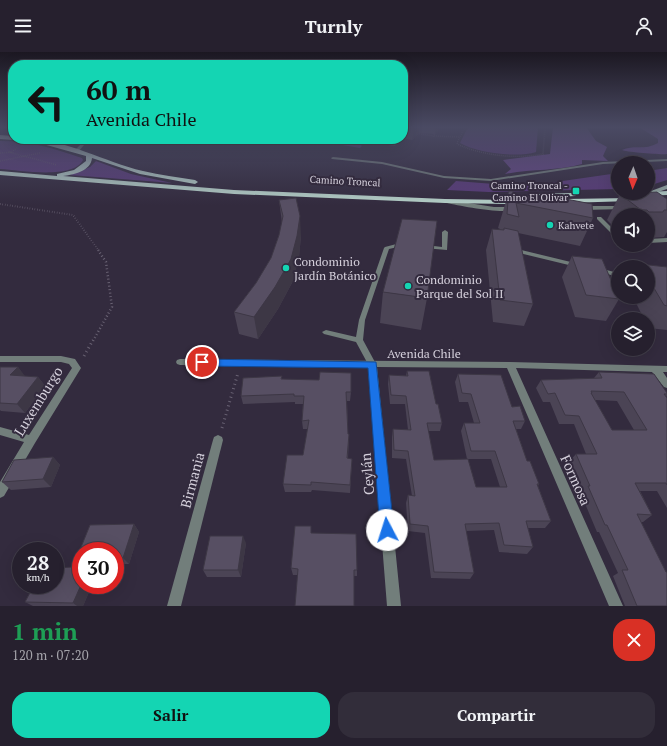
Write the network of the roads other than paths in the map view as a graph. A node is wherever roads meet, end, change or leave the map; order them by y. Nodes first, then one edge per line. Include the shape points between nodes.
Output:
1 (83, 153) edge
2 (89, 155) junction
3 (333, 158) dead end
4 (667, 160) edge
5 (0, 173) edge
6 (43, 177) junction
7 (667, 187) edge
8 (655, 191) edge
9 (667, 193) edge
10 (655, 194) edge
11 (611, 195) edge
12 (611, 199) edge
13 (655, 199) edge
14 (667, 199) edge
15 (444, 201) junction
16 (574, 208) edge
17 (611, 208) edge
18 (518, 209) edge
19 (599, 218) dead end
20 (611, 230) edge
21 (445, 232) dead end
22 (667, 240) edge
23 (655, 241) edge
24 (409, 245) edge
25 (416, 246) edge
26 (508, 248) edge
27 (581, 266) edge
28 (596, 270) edge
29 (611, 273) edge
30 (326, 332) dead end
31 (359, 340) junction
32 (0, 359) edge
33 (180, 362) dead end
34 (372, 364) junction
35 (510, 365) junction
36 (656, 369) junction
37 (667, 369) edge
38 (667, 384) edge
39 (0, 431) edge
40 (31, 440) junction
41 (218, 440) road end
42 (0, 492) edge
43 (174, 606) edge
44 (394, 606) edge
45 (616, 606) edge

1 - 2 main road, Camino Troncal
2 - 6 main road via 88,163 82,168
2 - 15 main road, Camino Troncal via 142,173 195,182 523,199
3 - 4 lane via 382,163 449,178 491,180 595,164
5 - 6 main road, Camino Troncal
6 - 15 main road, Camino Troncal via 234,192
7 - 8 main road
9 - 10 main road
11 - 12 main road via 531,199
13 - 14 main road
15 - 18 street, Camino Troncal via 494,209
16 - 17 street
19 - 20 lane
21 - 25 lane via 445,250
22 - 23 lane
24 - 31 lane via 387,248 362,320
26 - 27 lane
28 - 29 lane
30 - 31 lane
31 - 34 lane
32 - 40 street, Luxemburgo via 61,359 72,361 77,368
33 - 34 street, Avenida Chile
34 - 35 street, Avenida Chile
34 - 44 street, Ceylán
35 - 36 street, Avenida Chile
35 - 45 street, Formosa
36 - 37 street, Avenida Chile
36 - 38 street
39 - 40 street
40 - 42 street, Luxemburgo
41 - 43 street, Birmania

